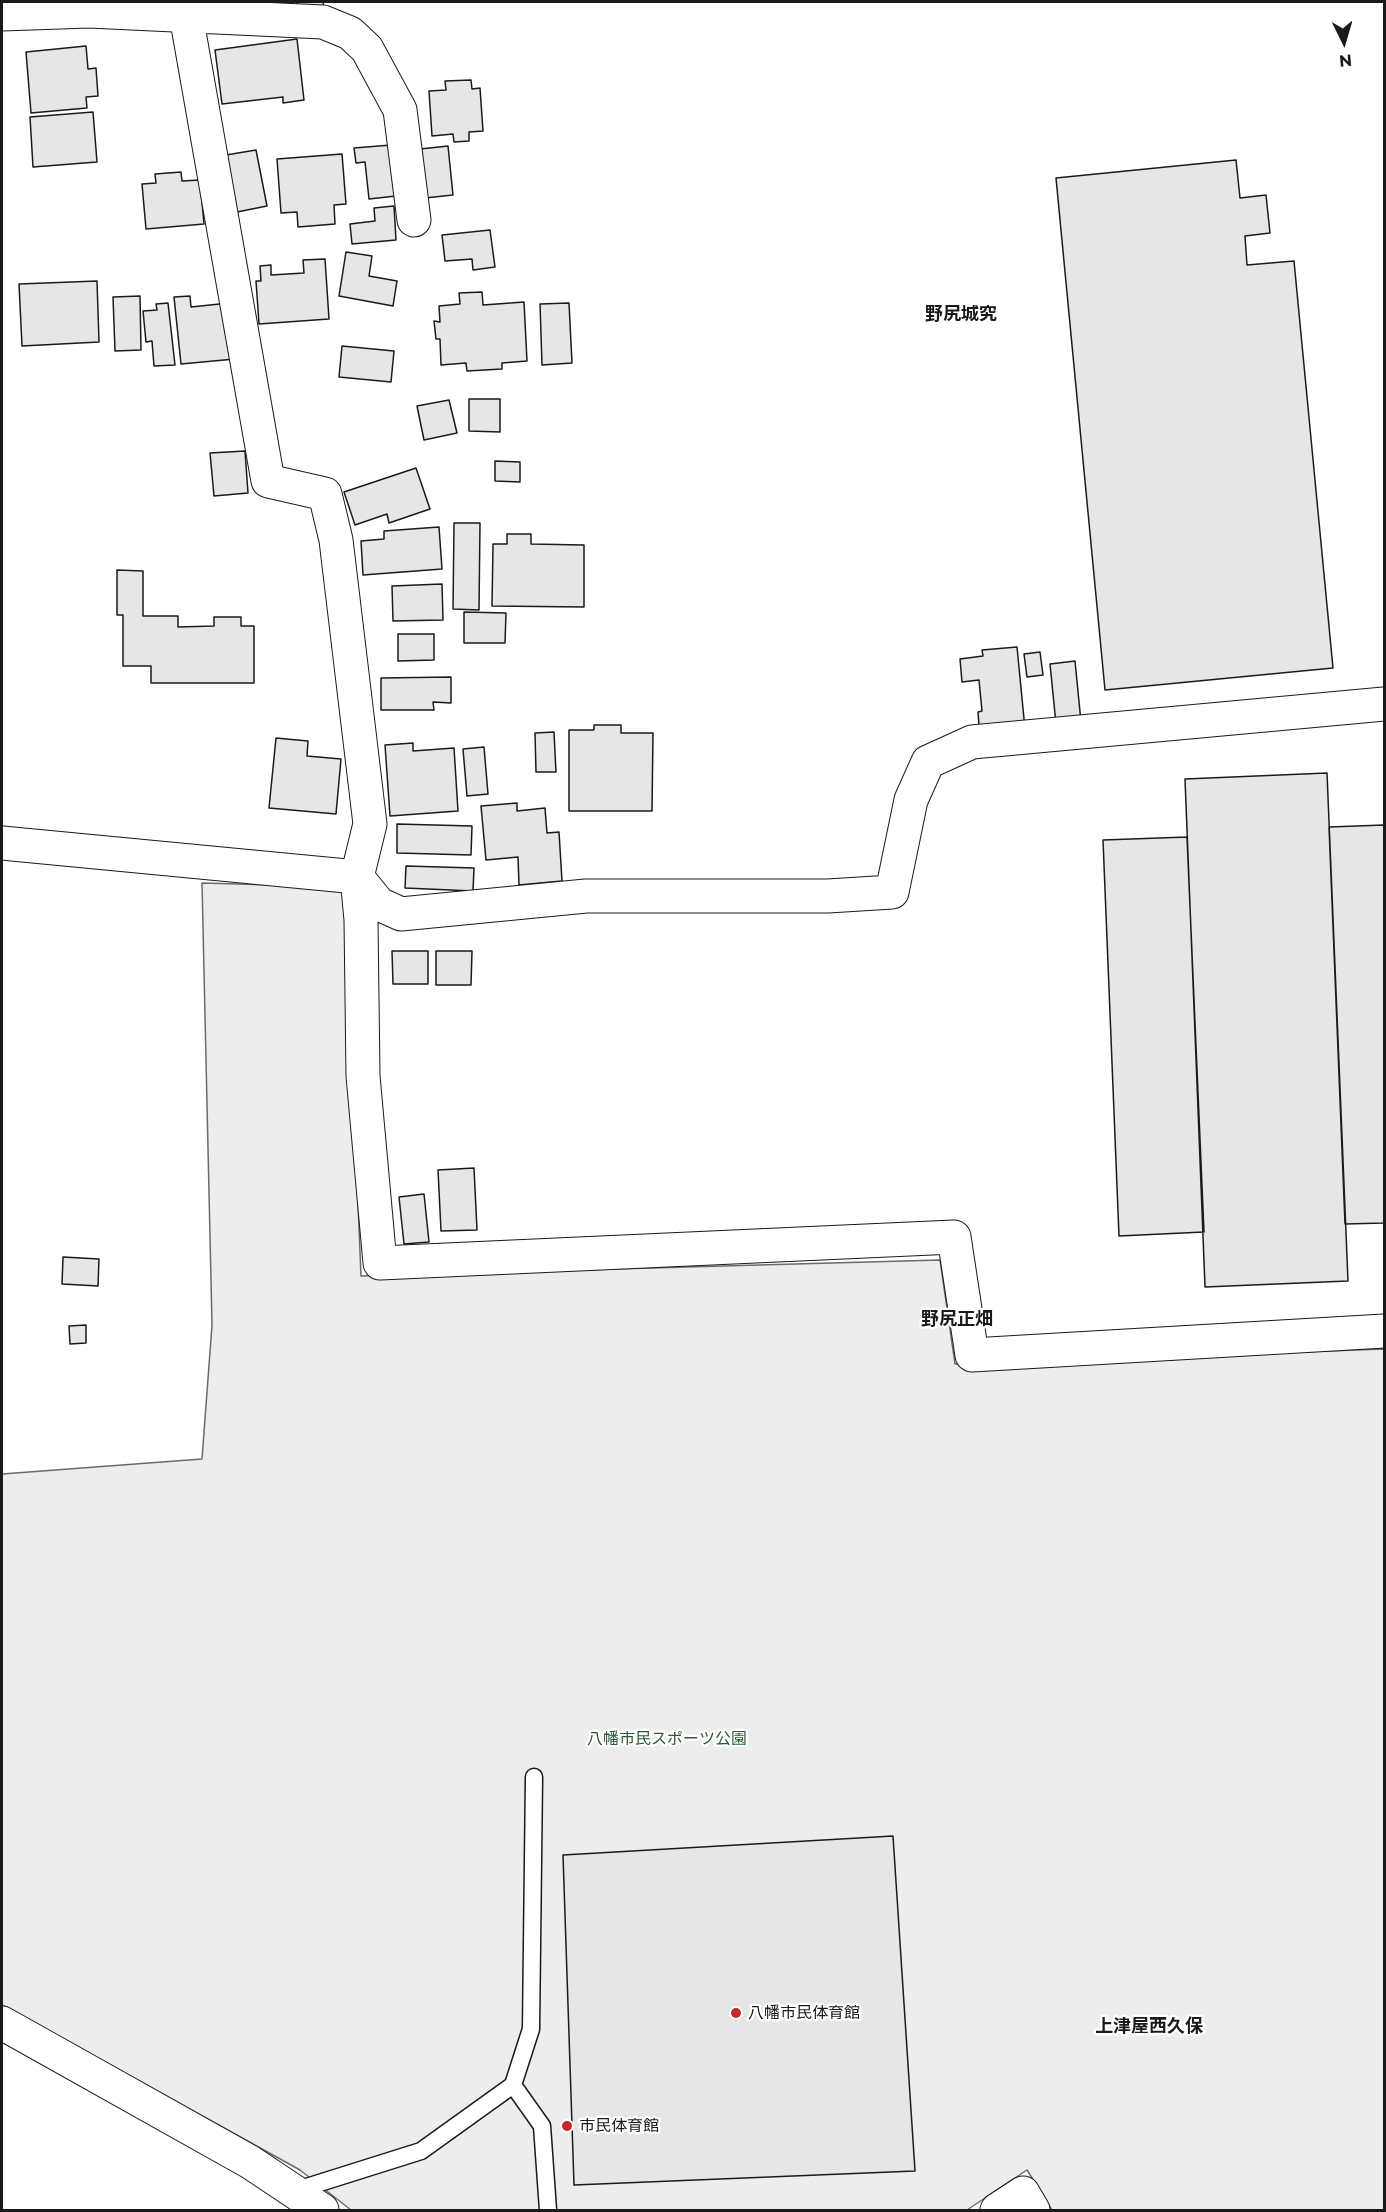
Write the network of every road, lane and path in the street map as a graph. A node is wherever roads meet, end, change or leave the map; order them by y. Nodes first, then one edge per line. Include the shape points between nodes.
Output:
1 (89, 6) edge
2 (2, 14) edge
3 (186, 15) junction
4 (414, 220) dead end
5 (1384, 704) edge
6 (2, 843) edge
7 (357, 877) junction
8 (1384, 1331) edge
9 (534, 1777) dead end
10 (2, 2023) edge
11 (513, 2085) junction
12 (294, 2191) junction
13 (322, 2211) edge
14 (548, 2211) edge
15 (997, 2211) edge
16 (1033, 2211) edge

1 - 2 street
1 - 3 street
3 - 4 street via 323,22 350,33 367,49 400,110
3 - 7 street via 268,481 325,494 336,540 370,824
5 - 7 street via 972,742 928,762 911,800 892,892 828,896 586,896 401,914 379,904
6 - 7 street
7 - 8 street via 363,1076 380,1263 954,1237 972,1355
9 - 11 lane via 531,2029
10 - 12 street via 250,2162
11 - 12 lane via 421,2151
11 - 14 lane via 542,2126
12 - 13 street
15 - 16 street via 1023,2193

